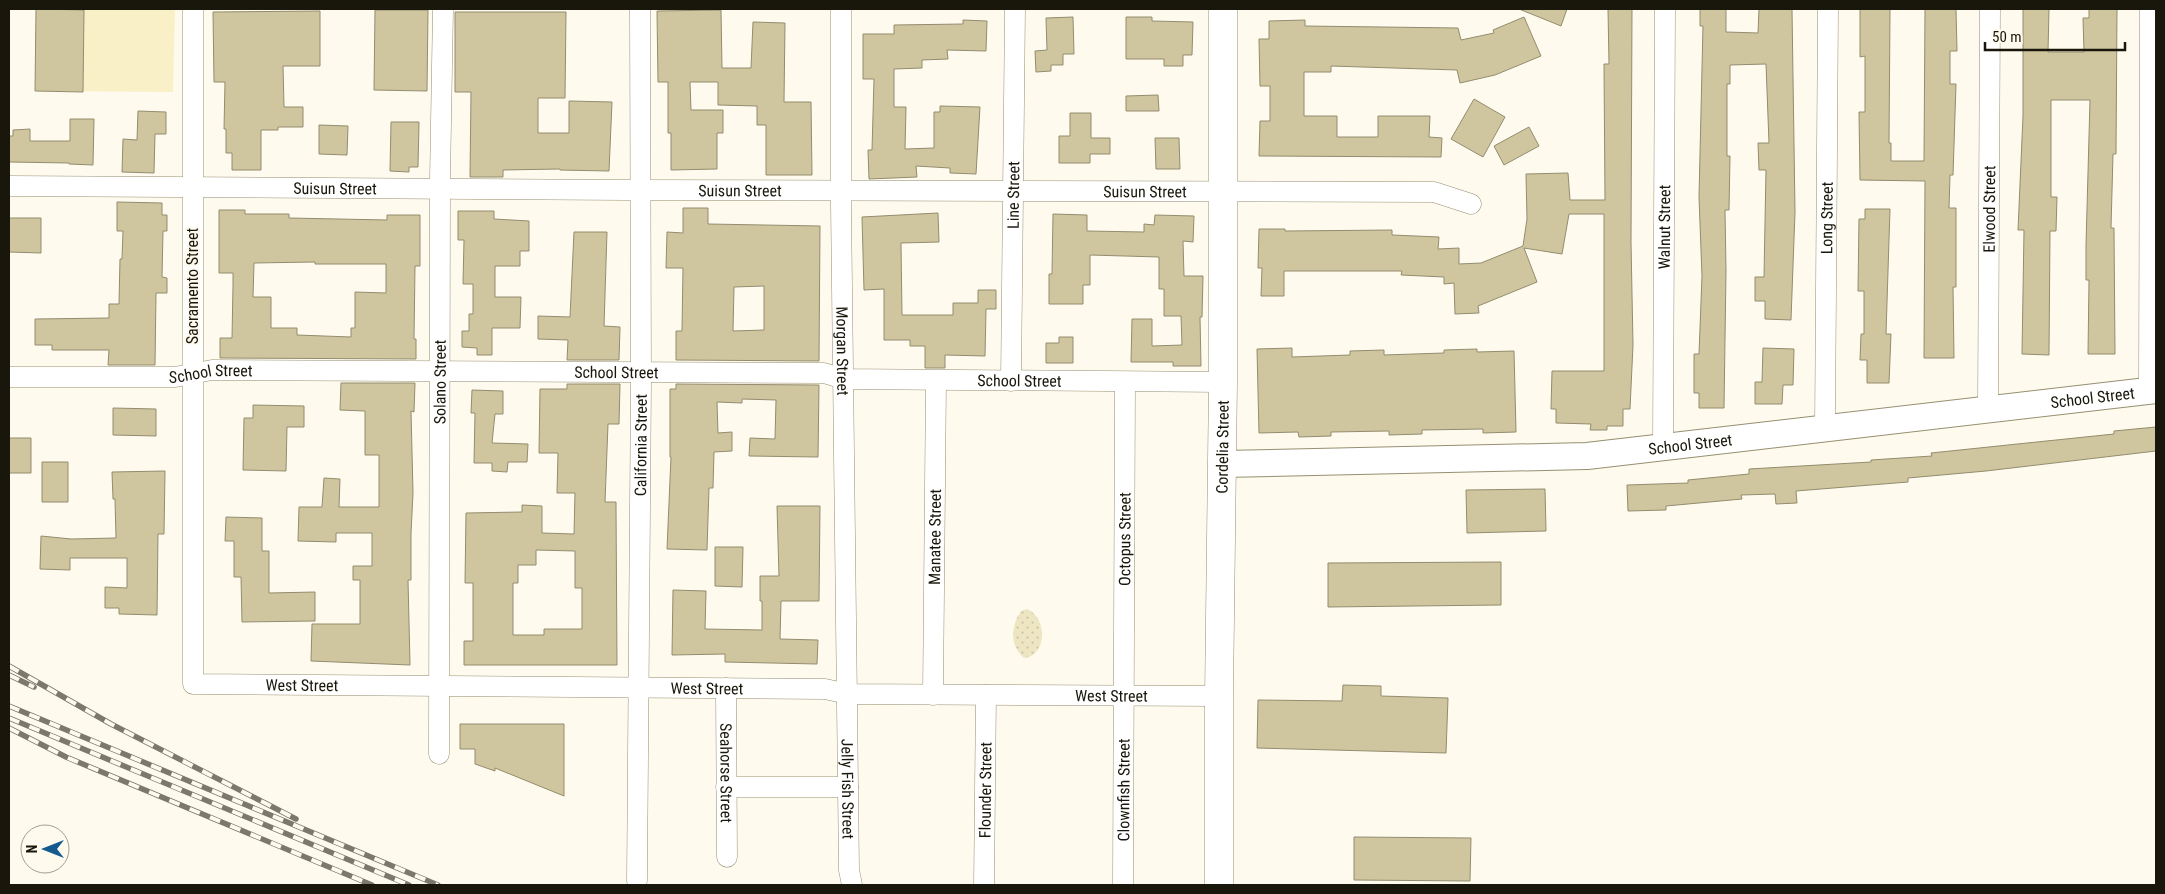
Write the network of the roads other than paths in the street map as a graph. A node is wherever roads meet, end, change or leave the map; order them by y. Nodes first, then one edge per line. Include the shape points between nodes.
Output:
1 (193, 9) edge
2 (443, 9) edge
3 (640, 9) edge
4 (841, 9) edge
5 (1015, 9) edge
6 (1223, 9) edge
7 (1665, 9) edge
8 (1828, 9) edge
9 (1990, 9) edge
10 (2150, 9) edge
11 (9, 186) edge
12 (192, 187) junction
13 (440, 189) junction
14 (641, 190) junction
15 (841, 190) junction
16 (1014, 191) junction
17 (1224, 192) junction
18 (1471, 204) dead end
19 (441, 370) junction
20 (641, 372) junction
21 (192, 374) junction
22 (9, 377) edge
23 (844, 379) junction
24 (936, 381) junction
25 (1011, 381) junction
26 (1125, 382) junction
27 (1223, 382) junction
28 (2152, 390) edge
29 (1988, 409) junction
30 (1825, 428) junction
31 (1664, 446) junction
32 (1222, 464) junction
33 (193, 684) joint
34 (440, 686) junction
35 (726, 688) junction
36 (640, 689) junction
37 (848, 694) junction
38 (933, 695) junction
39 (986, 695) junction
40 (1124, 696) junction
41 (1219, 696) junction
42 (439, 754) dead end
43 (726, 787) junction
44 (848, 787) junction
45 (727, 857) dead end
46 (637, 881) dead end
47 (852, 885) edge
48 (984, 885) edge
49 (1123, 885) edge
50 (1219, 885) edge

1 - 12 street, Sacramento Street
2 - 13 street, Solano Street
3 - 14 street, California Street
4 - 15 street, Morgan Street
5 - 16 street, Line Street
6 - 17 main road, Cordelia Street
7 - 31 street, Walnut Street
8 - 30 street, Long Street
9 - 29 street, Elwood Street
10 - 28 street
11 - 12 street, Suisun Street
12 - 13 street, Suisun Street
12 - 21 street, Sacramento Street
13 - 14 street, Suisun Street
13 - 19 street, Solano Street
14 - 15 street, Suisun Street
14 - 20 street, California Street
15 - 16 street, Suisun Street
15 - 23 street, Morgan Street
16 - 17 street, Suisun Street
16 - 25 street, Line Street
17 - 18 street, Suisun Street via 1434,192
17 - 27 main road, Cordelia Street
19 - 20 street, School Street
19 - 21 street, School Street via 212,370
19 - 34 street, Solano Street
20 - 23 street, School Street via 824,374
20 - 36 street, California Street
21 - 22 street, School Street via 174,377
21 - 33 street, Sacramento Street
23 - 24 street, School Street
23 - 37 street, Morgan Street
24 - 25 street, School Street
24 - 38 street, Manatee Street
25 - 26 street, School Street
26 - 27 street, School Street
26 - 40 street, Octopus Street
27 - 32 main road, Cordelia Street
28 - 29 street, School Street
29 - 30 street, School Street
30 - 31 street, School Street
31 - 32 street, School Street via 1587,456
32 - 41 main road, Cordelia Street
33 - 34 street, West Street
34 - 36 street, West Street
34 - 42 street, Solano Street
35 - 36 street, West Street
35 - 37 street, West Street via 825,689
35 - 43 street, Seahorse Street
36 - 46 street, California Street via 636,759
37 - 38 street, West Street
37 - 44 street, Jelly Fish Street
38 - 39 street, West Street
39 - 40 street, West Street
39 - 48 street, Flounder Street
40 - 41 street, West Street
40 - 49 street, Clownfish Street
41 - 50 main road, Cordelia Street
43 - 44 street
43 - 45 street, Seahorse Street
44 - 47 street, Jelly Fish Street

